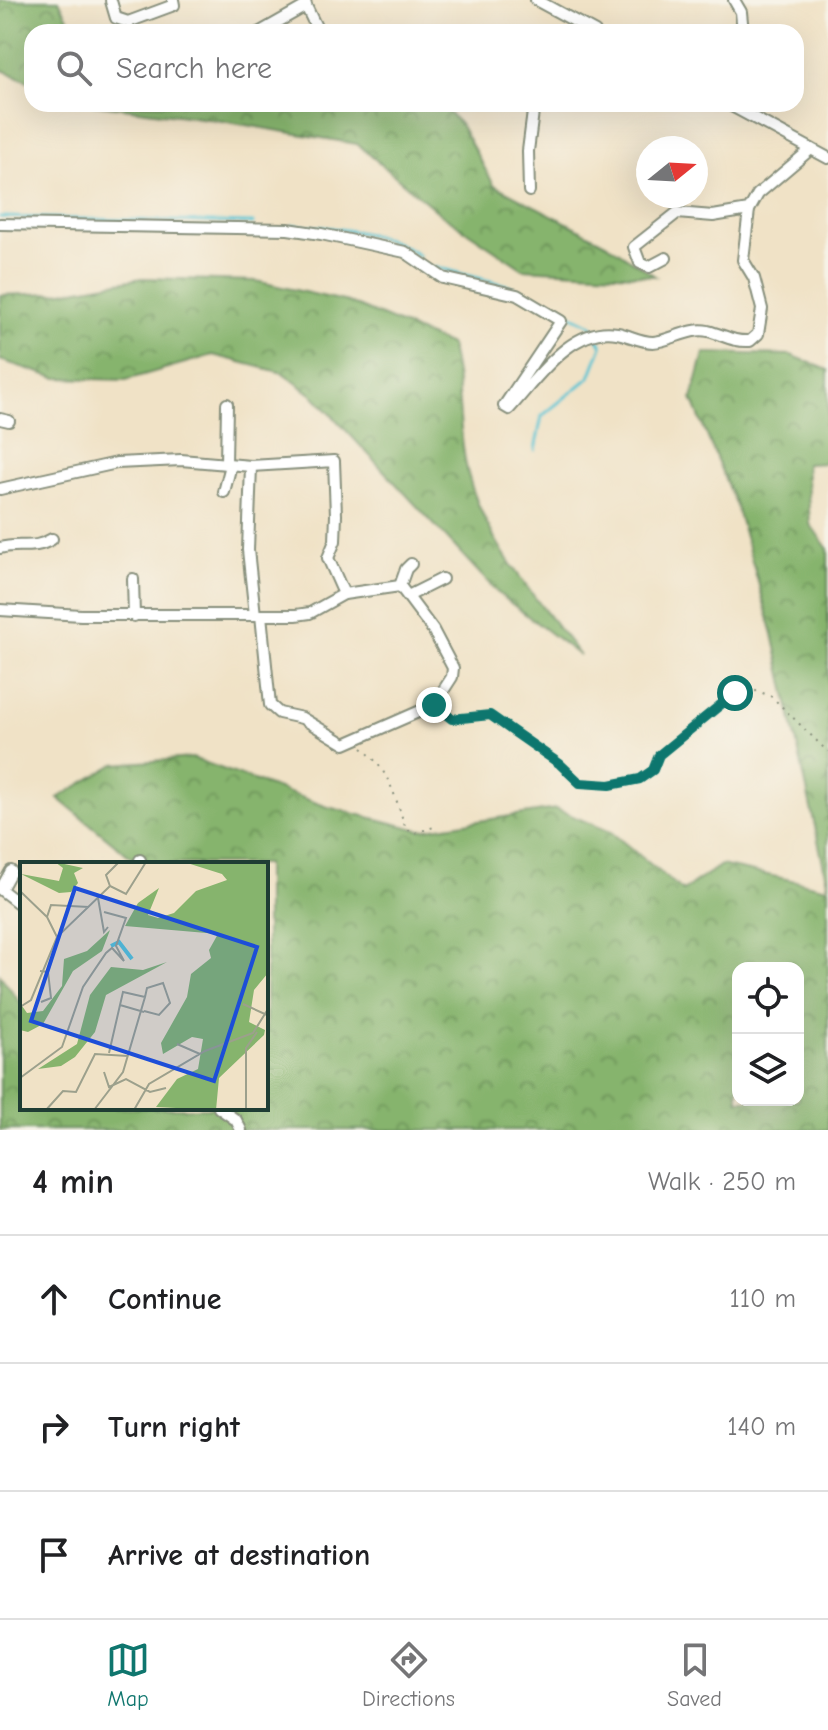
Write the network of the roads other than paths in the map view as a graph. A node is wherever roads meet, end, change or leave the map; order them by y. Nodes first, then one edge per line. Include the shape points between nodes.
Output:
1 (536, 0) edge
2 (734, 0) edge
3 (111, 1) edge
4 (177, 2) edge
5 (305, 3) edge
6 (125, 24) edge
7 (135, 24) edge
8 (272, 24) edge
9 (315, 24) edge
10 (578, 24) edge
11 (742, 24) edge
12 (533, 112) edge
13 (753, 112) edge
14 (811, 149) junction
15 (828, 158) edge
16 (529, 191) dead end
17 (749, 210) junction
18 (0, 224) edge
19 (666, 258) dead end
20 (227, 404) dead end
21 (229, 464) junction
22 (251, 466) junction
23 (0, 489) edge
24 (224, 492) dead end
25 (52, 539) dead end
26 (0, 548) edge
27 (411, 564) dead end
28 (133, 579) dead end
29 (442, 579) dead end
30 (400, 586) junction
31 (344, 594) junction
32 (408, 596) junction
33 (0, 610) edge
34 (258, 615) junction
35 (134, 616) junction
36 (11, 871) dead end
37 (0, 889) edge
38 (20, 904) edge
39 (222, 1110) edge
40 (241, 1130) edge

1 - 10 street
2 - 11 street
3 - 6 street via 116,18
4 - 7 street
5 - 8 street
5 - 9 street
12 - 16 street
13 - 14 street
14 - 15 street
14 - 17 street via 758,194
17 - 18 street via 743,260 762,309 758,334 750,341 724,339 709,331 653,342 615,332 581,340 563,350 509,409 504,406 561,321 517,295 443,278 405,252 288,229
17 - 19 street via 713,216 677,213 634,247 640,263 649,267
20 - 21 street
21 - 22 street
21 - 23 street via 117,463
21 - 24 street
22 - 31 street via 334,461 335,541 328,558
22 - 34 street via 248,550
25 - 26 street via 28,548
27 - 30 street
28 - 35 street
29 - 32 street
30 - 31 street
30 - 32 street
31 - 34 street via 310,613
32 - 34 street via 433,630 453,668 452,677 434,705 354,743 339,742 270,705
33 - 35 street
34 - 35 street
36 - 37 street
37 - 38 street
39 - 40 street

